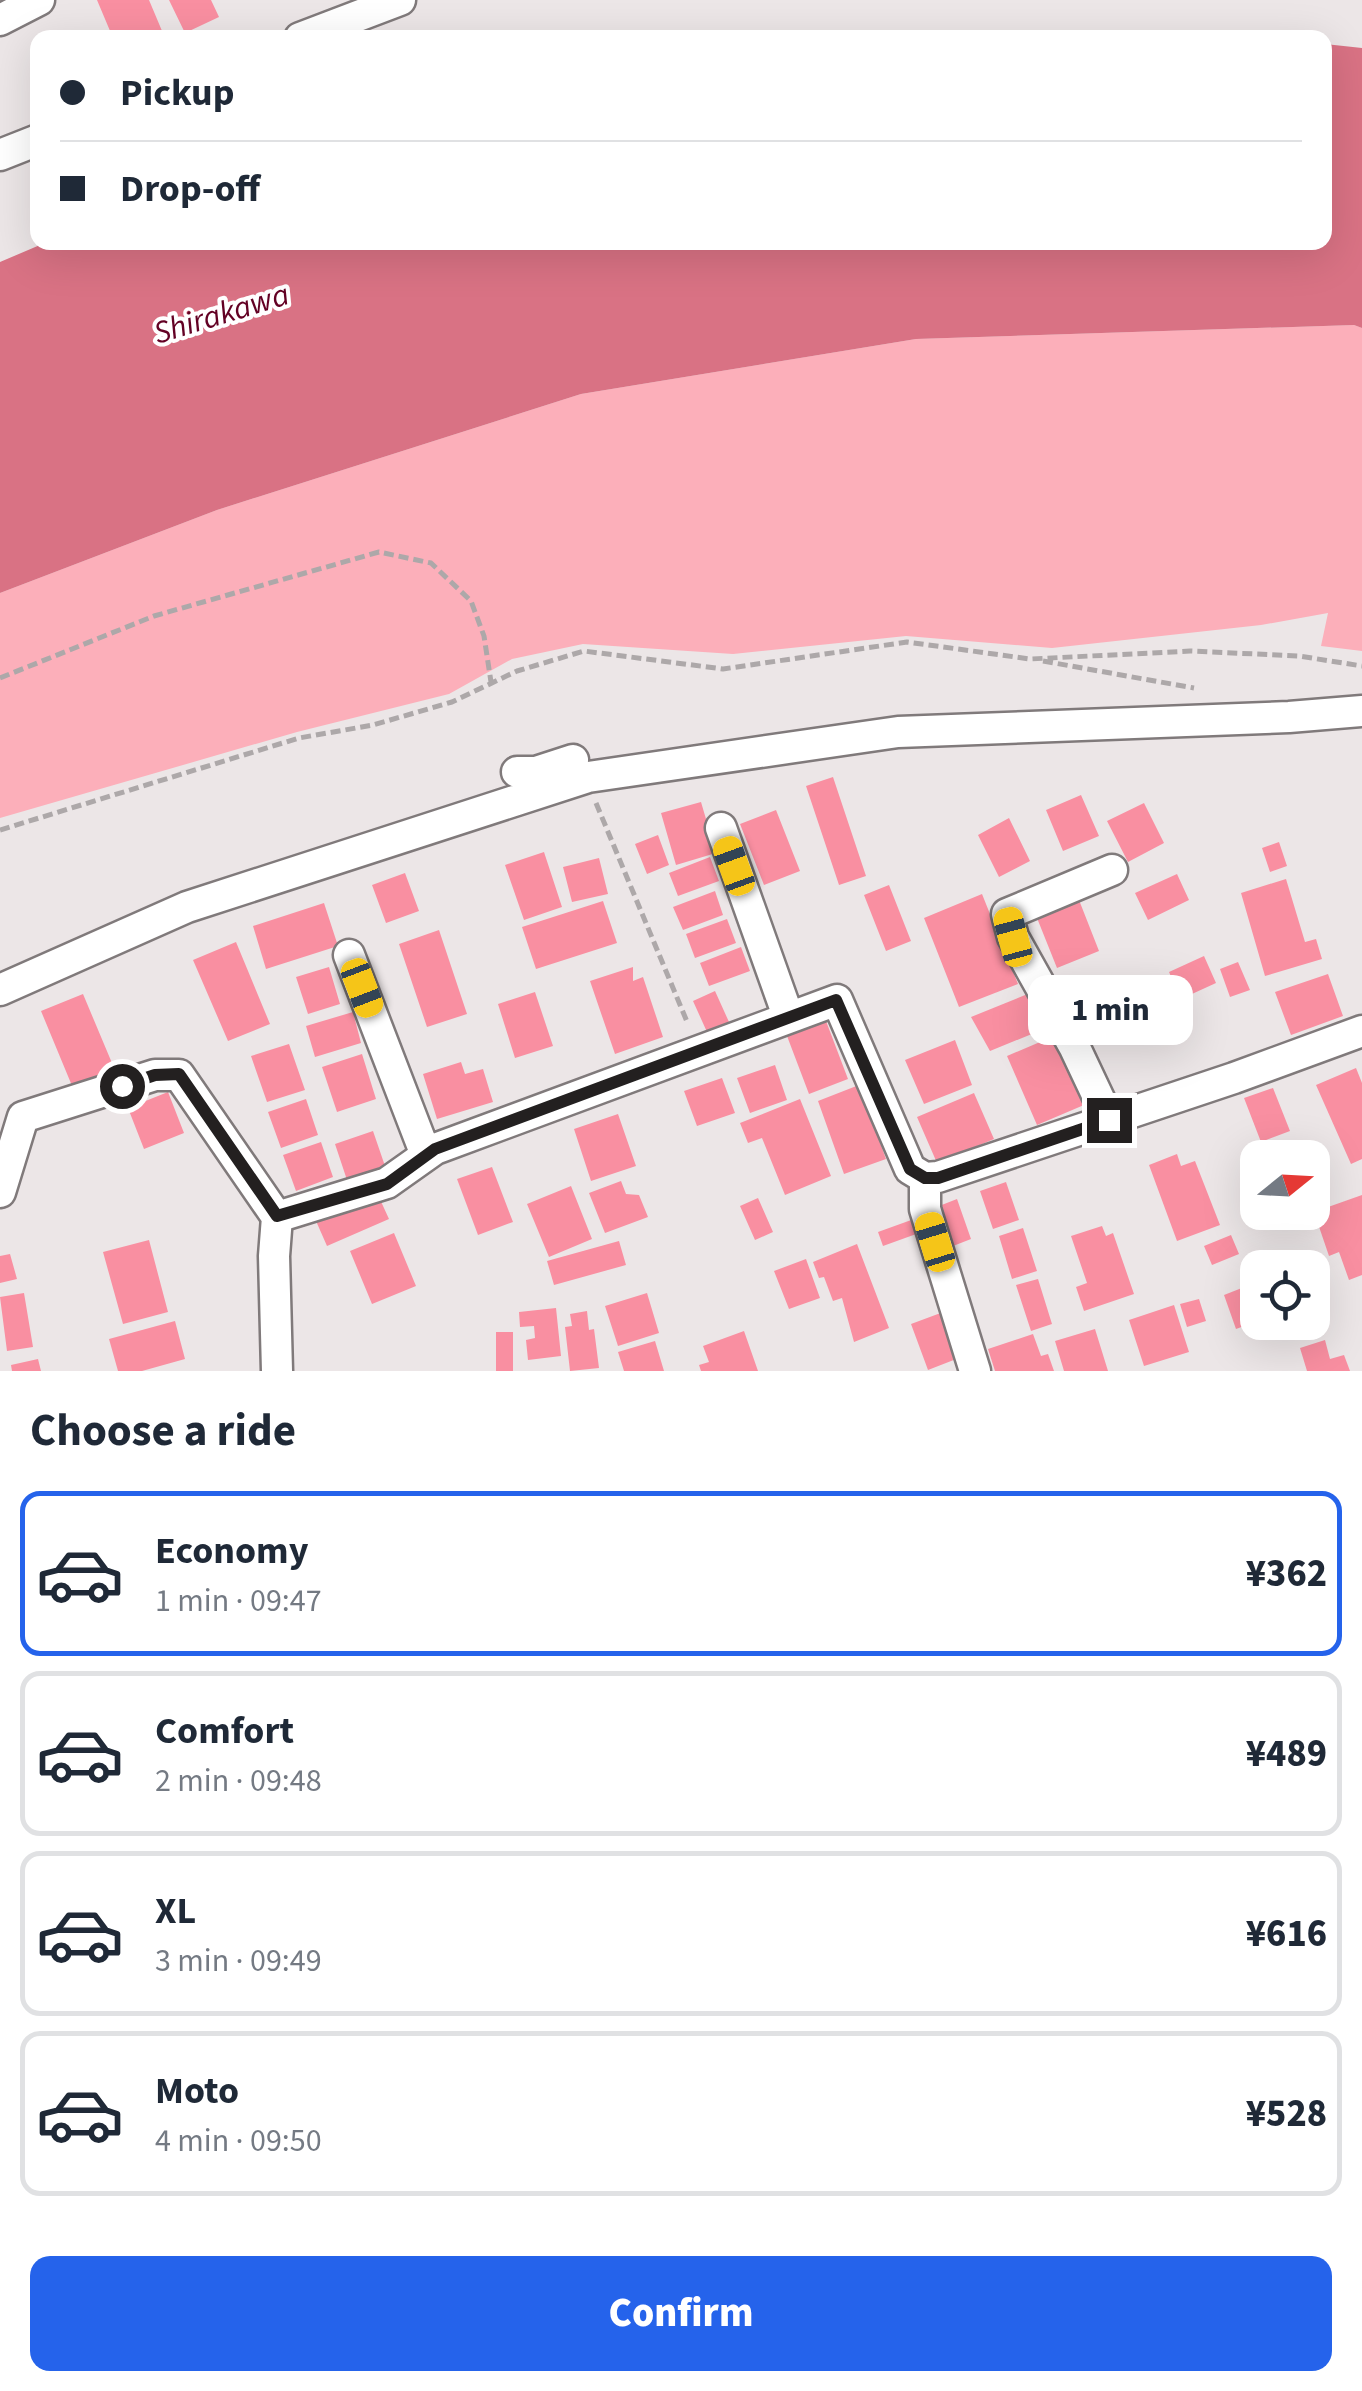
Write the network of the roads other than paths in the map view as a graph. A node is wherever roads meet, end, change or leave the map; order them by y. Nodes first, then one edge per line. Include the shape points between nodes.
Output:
1 (39, 0) edge
2 (400, 0) edge
3 (4, 12) edge
4 (321, 30) edge
5 (30, 143) edge
6 (0, 155) edge
7 (1362, 711) edge
8 (517, 772) dead end
9 (623, 772) junction
10 (721, 828) dead end
11 (1112, 870) dead end
12 (349, 955) dead end
13 (0, 990) edge
14 (788, 1016) junction
15 (1362, 1031) edge
16 (1109, 1120) junction
17 (426, 1155) junction
18 (925, 1178) junction
19 (0, 1192) edge
20 (277, 1216) junction
21 (277, 1371) edge
22 (975, 1371) edge

1 - 3 street
2 - 4 street
5 - 6 street
7 - 9 street via 898,732
8 - 9 street via 585,756
9 - 13 street via 588,777 187,907
10 - 14 street
11 - 16 street via 1007,914
12 - 17 street
14 - 17 street
14 - 18 street via 836,1000 910,1169
15 - 16 street
16 - 18 street
17 - 20 street via 387,1184
18 - 22 street via 925,1210
19 - 20 street via 24,1117 155,1075 179,1074
20 - 21 street

